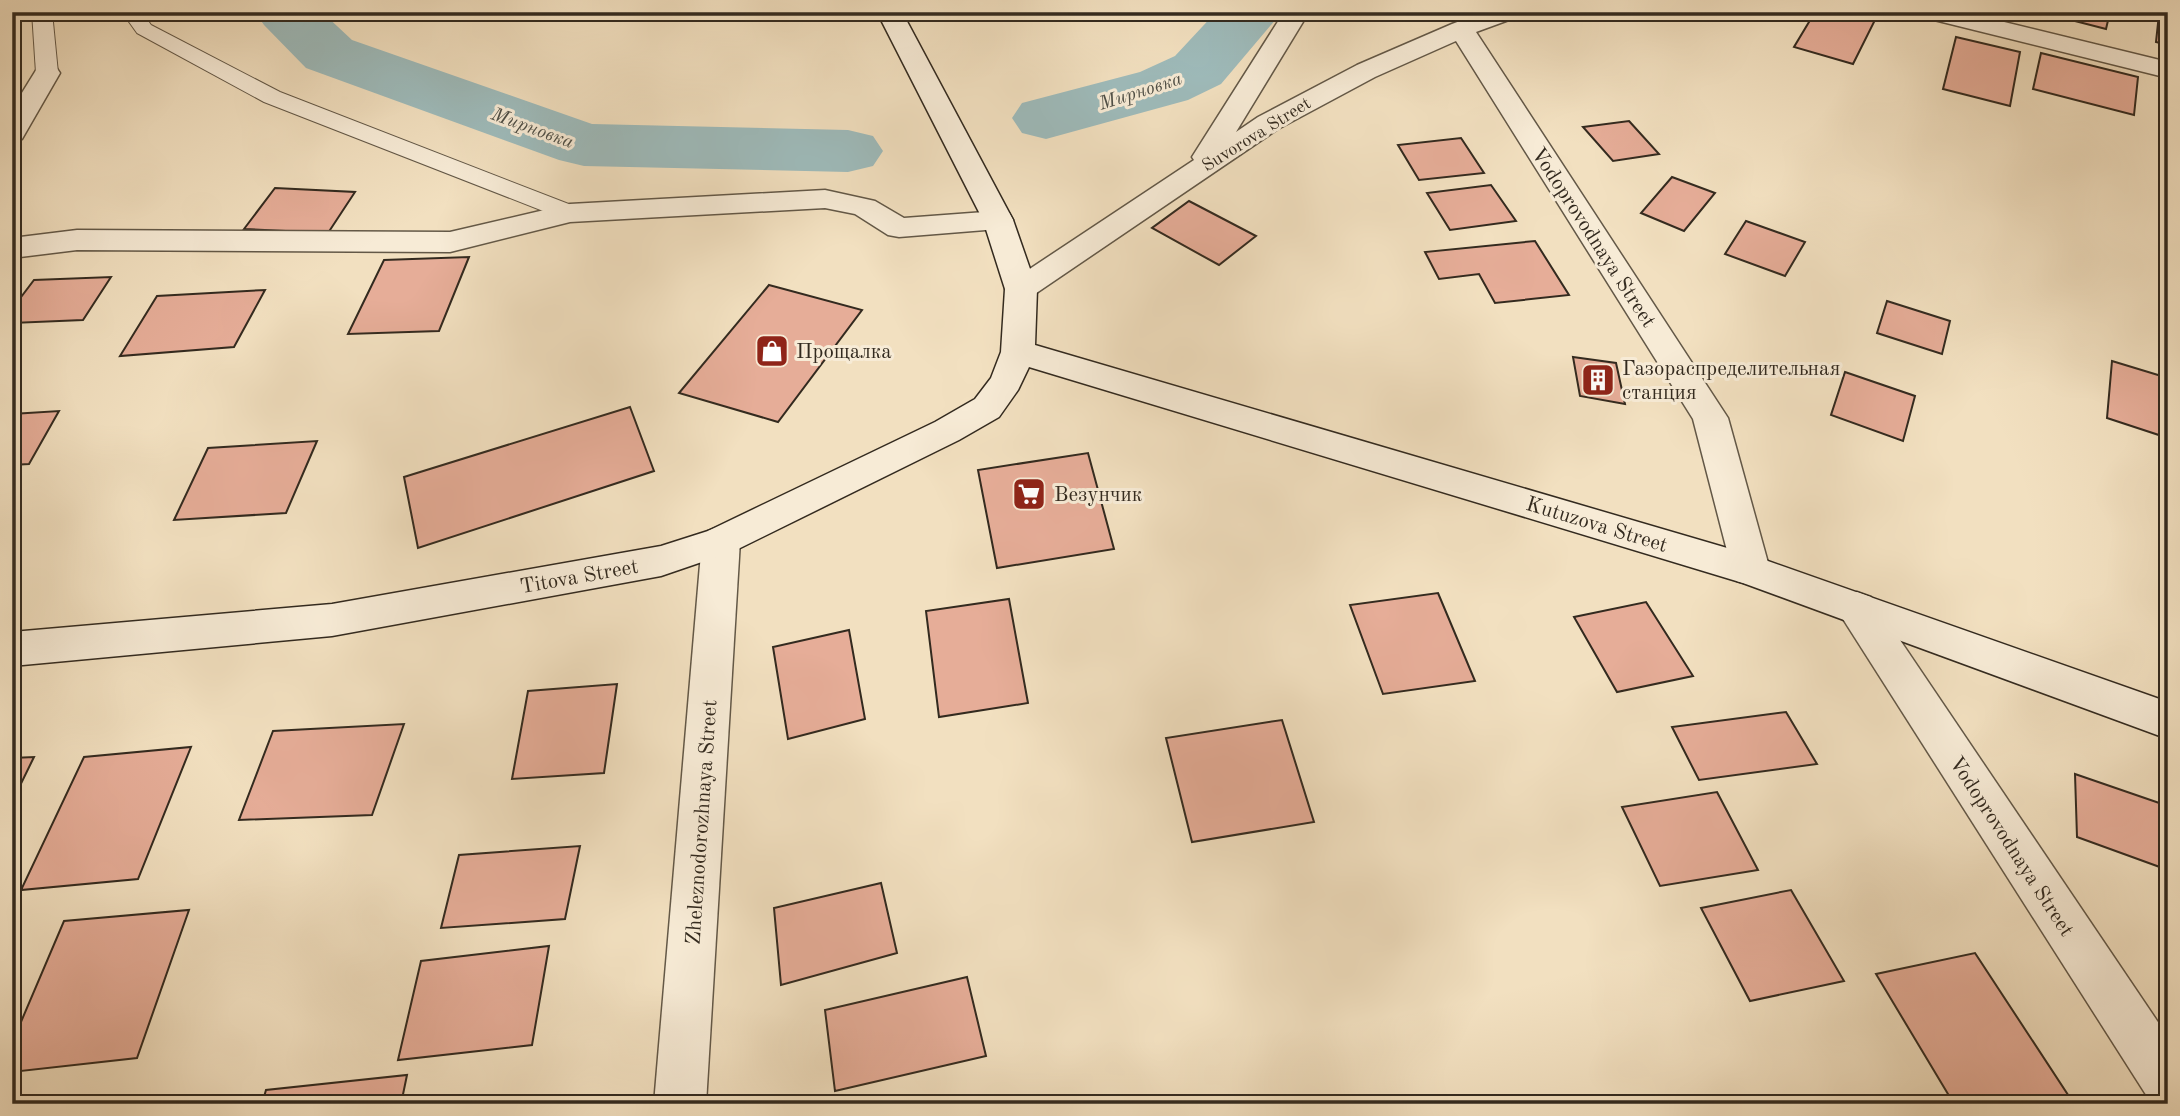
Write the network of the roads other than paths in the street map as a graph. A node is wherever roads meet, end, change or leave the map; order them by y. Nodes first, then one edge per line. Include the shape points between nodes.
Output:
1 (43, 12) edge
2 (132, 12) edge
3 (889, 12) edge
4 (1297, 12) edge
5 (1508, 12) edge
6 (1931, 12) edge
7 (1461, 29) junction
8 (2168, 70) edge
9 (47, 74) joint
10 (12, 133) edge
11 (1197, 171) junction
12 (570, 213) junction
13 (998, 220) junction
14 (12, 248) edge
15 (1021, 289) junction
16 (1018, 352) junction
17 (721, 541) junction
18 (1751, 570) junction
19 (1857, 608) junction
20 (12, 649) edge
21 (2168, 721) edge
22 (2168, 1083) edge
23 (680, 1104) edge

1 - 9 lane
2 - 12 lane via 144,29 272,97
3 - 13 street
4 - 11 street
5 - 7 street, Suvorova Street
6 - 8 street
7 - 11 street, Suvorova Street via 1268,122
7 - 18 street, Vodoprovodnaya Street via 1710,418
9 - 10 street
11 - 15 street, Suvorova Street
12 - 13 street via 825,199 864,207 899,228
12 - 14 street via 450,242 77,240
13 - 15 street
15 - 16 street, Titova Street
16 - 17 street, Titova Street via 1006,382 988,408
16 - 18 street, Kutuzova Street
17 - 20 street, Titova Street via 661,561 332,620
17 - 23 street, Zheleznodorozhnaya Street
18 - 19 street, Kutuzova Street
19 - 21 street, Kutuzova Street
19 - 22 street, Vodoprovodnaya Street

